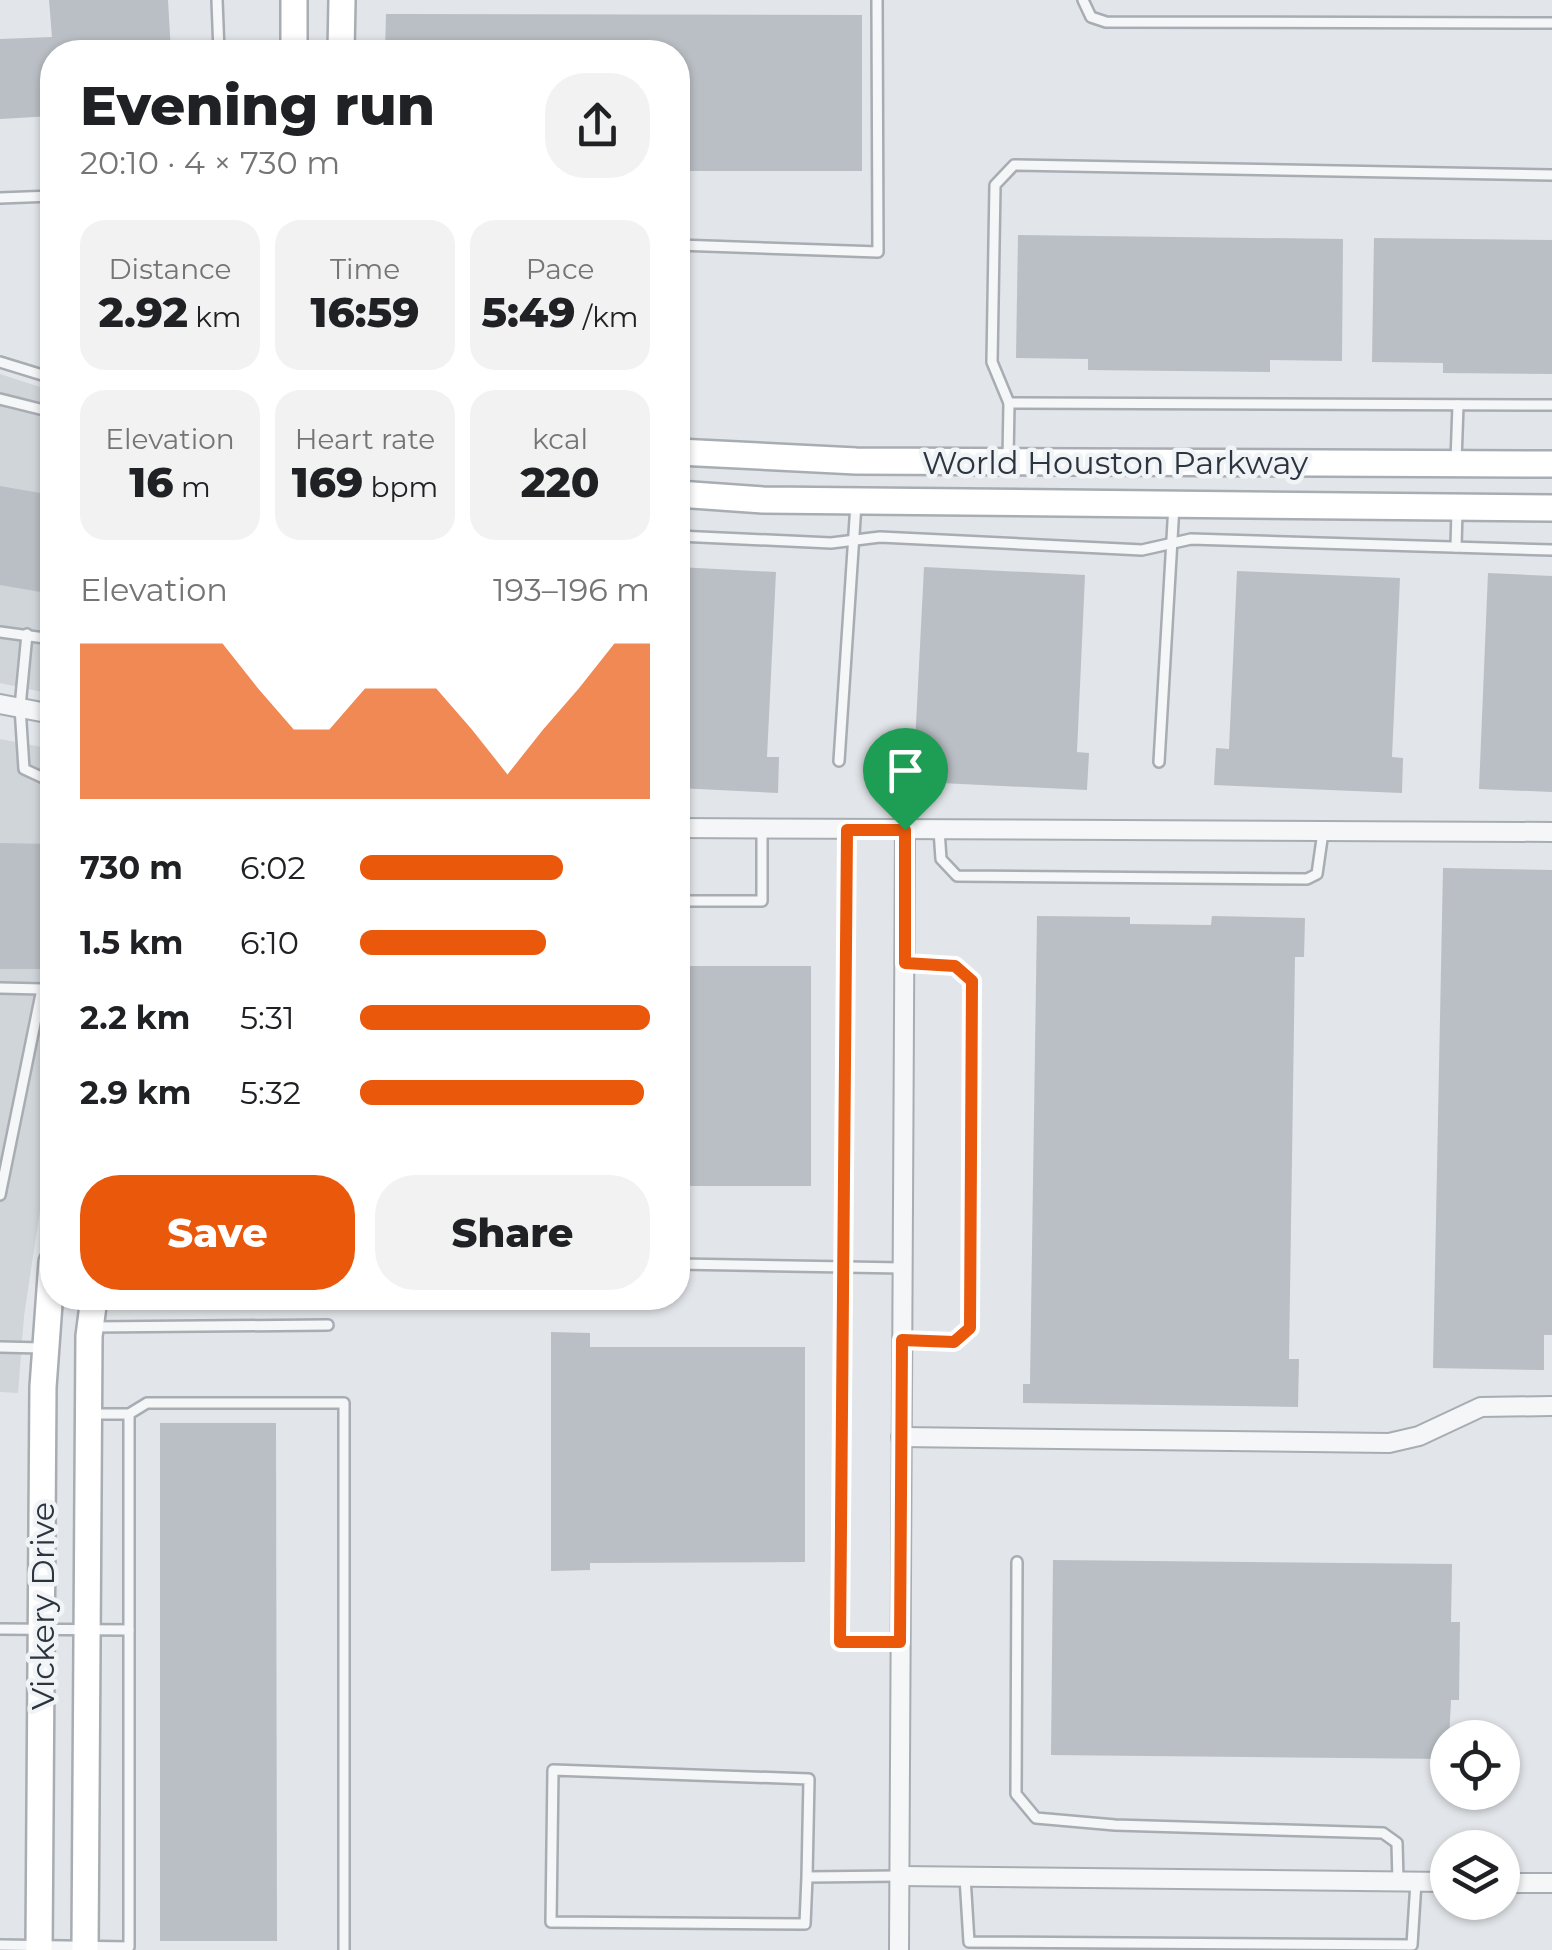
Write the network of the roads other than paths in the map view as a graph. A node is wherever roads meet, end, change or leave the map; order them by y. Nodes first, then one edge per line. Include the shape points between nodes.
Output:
1 (217, 0) edge
2 (294, 0) edge
3 (342, 0) edge
4 (877, 0) edge
5 (1084, 0) edge
6 (1552, 23) edge
7 (219, 40) edge
8 (294, 40) edge
9 (341, 40) edge
10 (1552, 176) edge
11 (40, 196) edge
12 (0, 198) edge
13 (690, 245) edge
14 (0, 362) edge
15 (40, 374) edge
16 (0, 399) edge
17 (1009, 403) junction
18 (1458, 404) junction
19 (1552, 405) edge
20 (40, 409) edge
21 (690, 453) edge
22 (856, 461) junction
23 (1008, 462) junction
24 (1174, 462) junction
25 (1456, 464) junction
26 (1552, 464) edge
27 (690, 495) edge
28 (856, 502) junction
29 (1174, 504) junction
30 (1456, 507) junction
31 (1552, 508) edge
32 (690, 537) edge
33 (856, 540) junction
34 (1172, 544) junction
35 (1456, 547) junction
36 (1552, 550) edge
37 (0, 632) edge
38 (27, 634) junction
39 (40, 636) edge
40 (0, 704) edge
41 (20, 707) junction
42 (40, 711) edge
43 (840, 761) dead end
44 (1159, 762) dead end
45 (40, 776) edge
46 (690, 828) edge
47 (762, 829) junction
48 (847, 830) junction
49 (905, 830) junction
50 (939, 830) junction
51 (1323, 832) junction
52 (1552, 832) edge
53 (690, 901) edge
54 (905, 963) junction
55 (0, 988) edge
56 (40, 990) edge
57 (40, 1021) edge
58 (0, 1196) edge
59 (690, 1264) edge
60 (843, 1268) junction
61 (902, 1268) junction
62 (49, 1310) edge
63 (92, 1310) edge
64 (328, 1326) dead end
65 (90, 1327) junction
66 (902, 1340) junction
67 (0, 1347) edge
68 (46, 1348) junction
69 (1552, 1406) edge
70 (88, 1414) junction
71 (129, 1414) junction
72 (901, 1438) junction
73 (1017, 1562) dead end
74 (42, 1628) junction
75 (0, 1629) edge
76 (87, 1629) junction
77 (129, 1630) junction
78 (900, 1642) junction
79 (899, 1876) junction
80 (807, 1877) junction
81 (965, 1877) junction
82 (1407, 1882) junction
83 (1430, 1882) edge
84 (1520, 1882) edge
85 (1552, 1883) edge
86 (0, 1944) edge
87 (39, 1947) edge
88 (131, 1948) edge
89 (85, 1949) edge
90 (344, 1950) edge
91 (898, 1950) edge

1 - 7 lane
2 - 8 street
3 - 9 street
4 - 13 lane via 878,252
5 - 6 lane via 1090,17 1106,22
10 - 17 lane via 1014,164 995,185 992,362
11 - 12 lane
14 - 15 lane
16 - 20 lane
17 - 18 lane
17 - 23 lane
18 - 19 lane
18 - 25 lane
21 - 22 street, World Houston Parkway
22 - 23 street, World Houston Parkway
22 - 28 street
23 - 24 street, World Houston Parkway
24 - 25 street, World Houston Parkway
24 - 29 street
25 - 26 street, World Houston Parkway
25 - 30 street
27 - 28 street, World Houston Parkway
28 - 29 street, World Houston Parkway
28 - 33 lane
29 - 30 street, World Houston Parkway
29 - 34 lane
30 - 31 street, World Houston Parkway
30 - 35 lane
32 - 33 lane
33 - 34 lane via 1142,550
33 - 43 lane
34 - 35 lane via 1191,539
34 - 44 lane
35 - 36 lane
37 - 38 lane
38 - 39 lane
38 - 41 lane
40 - 41 street
41 - 42 street
41 - 45 lane via 24,768
46 - 47 street
47 - 48 street
47 - 53 lane via 762,900
48 - 49 street
48 - 60 lane
49 - 50 street
49 - 54 street
50 - 51 street
50 - 51 lane via 940,859 957,876 1307,880 1317,874
51 - 52 street
54 - 61 street
54 - 66 lane via 955,966 972,981 971,1308 970,1328 954,1342
55 - 56 lane
57 - 58 lane
59 - 60 lane
60 - 61 lane
60 - 78 lane via 840,1642
61 - 66 street
62 - 68 street, Vickery Drive
63 - 65 street, Vickery Drive
64 - 65 lane
65 - 70 street, Vickery Drive
66 - 72 street
67 - 68 lane
68 - 74 street, Vickery Drive
69 - 72 street via 1481,1407 1389,1444
70 - 71 lane
70 - 76 street, Vickery Drive
71 - 77 lane
71 - 90 lane via 147,1403 344,1403
72 - 78 street
73 - 82 lane via 1016,1794 1036,1818 1383,1833 1398,1843
74 - 75 lane
74 - 76 lane
74 - 87 street, Vickery Drive
76 - 77 lane
76 - 89 street, Vickery Drive
77 - 88 lane
78 - 79 street
79 - 80 lane
79 - 81 street
79 - 91 street
80 - 80 lane via 804,1924 551,1922 554,1770 809,1779
81 - 82 street
81 - 82 lane via 969,1942 1412,1945
82 - 83 street
84 - 85 street
86 - 87 lane
87 - 89 lane
88 - 89 lane

